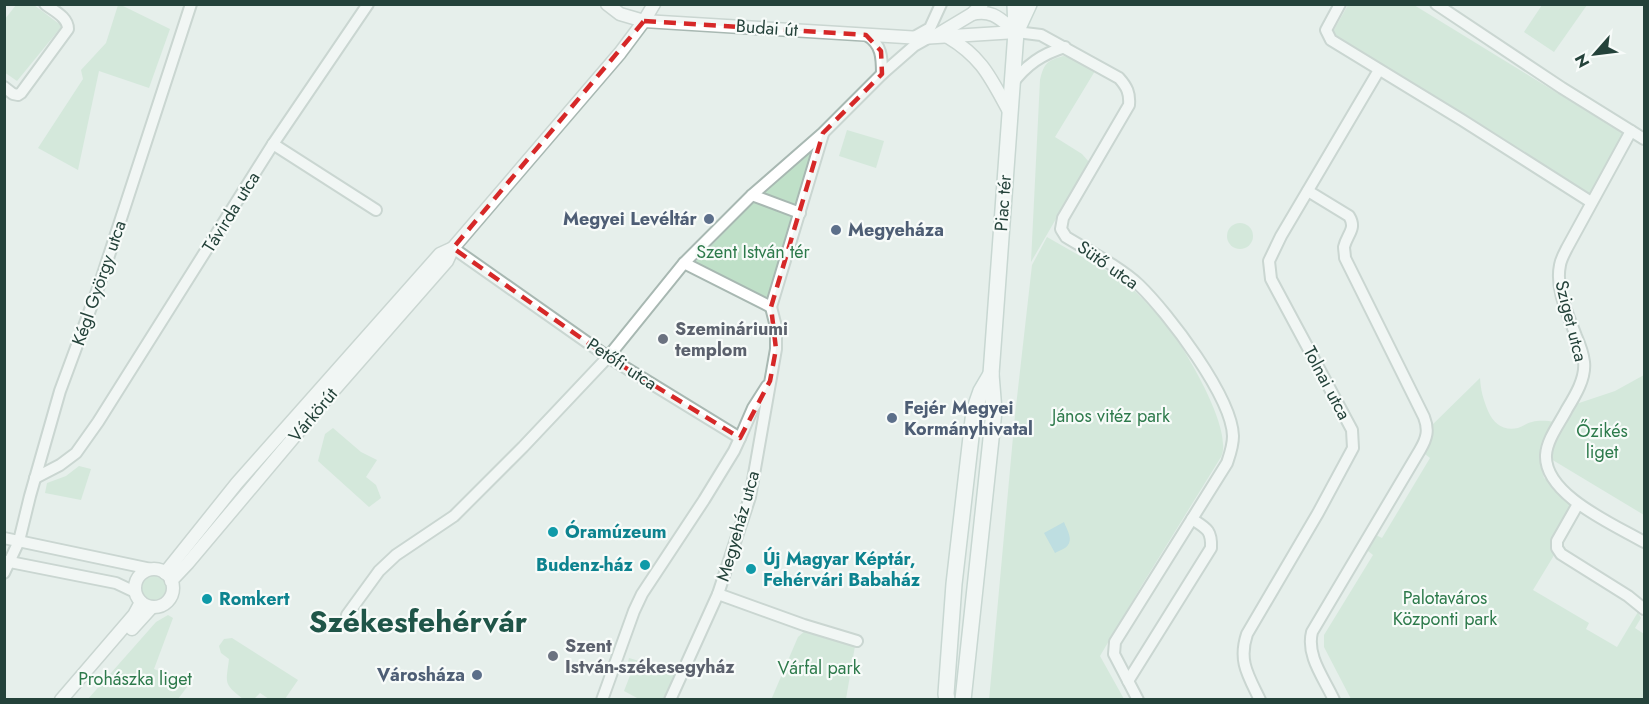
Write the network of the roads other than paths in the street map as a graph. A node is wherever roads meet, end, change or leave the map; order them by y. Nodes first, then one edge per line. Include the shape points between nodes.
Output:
1 (45, 4) edge
2 (191, 4) edge
3 (368, 4) edge
4 (607, 4) edge
5 (654, 4) edge
6 (941, 4) edge
7 (982, 4) edge
8 (1015, 4) edge
9 (1029, 4) edge
10 (1340, 4) edge
11 (1436, 4) edge
12 (972, 14) junction
13 (644, 21) junction
14 (1016, 32) junction
15 (866, 35) junction
16 (930, 37) junction
17 (946, 37) junction
18 (913, 38) junction
19 (1065, 47) junction
20 (1379, 70) junction
21 (882, 74) junction
22 (1012, 84) junction
23 (4, 87) edge
24 (1010, 113) junction
25 (1630, 131) junction
26 (823, 133) junction
27 (1644, 139) edge
28 (273, 144) junction
29 (1308, 191) junction
30 (752, 195) junction
31 (1591, 202) junction
32 (376, 210) dead end
33 (800, 213) junction
34 (453, 248) junction
35 (684, 264) junction
36 (771, 307) junction
37 (608, 357) junction
38 (991, 374) junction
39 (770, 381) junction
40 (740, 438) junction
41 (35, 478) junction
42 (1578, 504) junction
43 (1192, 519) junction
44 (4, 538) edge
45 (19, 541) junction
46 (1644, 542) edge
47 (7, 561) edge
48 (151, 569) junction
49 (4, 573) edge
50 (168, 577) junction
51 (718, 594) junction
52 (143, 600) junction
53 (1644, 609) edge
54 (347, 615) dead end
55 (857, 641) dead end
56 (967, 668) junction
57 (1128, 681) junction
58 (61, 699) edge
59 (69, 699) edge
60 (602, 699) edge
61 (670, 699) edge
62 (947, 699) edge
63 (963, 699) edge
64 (973, 699) edge
65 (1138, 699) edge
66 (1260, 699) edge
67 (1334, 699) edge

1 - 23 street via 65,20 68,29 21,93 13,94
2 - 41 street, Kégl György utca via 100,283 60,391
3 - 28 street, Távirda utca
4 - 13 street, Budai út via 620,14
5 - 13 street, Várkörút
6 - 18 street via 930,28
7 - 12 street, Budai út
8 - 14 main road
9 - 14 main road
10 - 20 street via 1326,30 1331,40
11 - 25 street
12 - 14 street via 993,15
12 - 16 street, Budai út
13 - 15 street, Budai út
13 - 34 street, Várkörút
14 - 17 street, Budai út
14 - 19 street, Sütő utca via 1041,35
14 - 22 main road, Piac tér
15 - 18 street, Budai út
15 - 21 street via 880,51
16 - 17 street, Budai út
16 - 18 street, Budai út
16 - 21 street
17 - 24 street via 982,65
19 - 22 street via 1035,60
19 - 43 street, Sütő utca via 1119,78 1130,96 1124,116 1063,218 1062,231 1131,278 1149,297 1204,367 1230,422 1232,450 1227,463
20 - 29 street, Tolnai utca
20 - 31 street
21 - 26 street
22 - 24 main road, Piac tér
24 - 38 main road, Piac tér
25 - 27 street
25 - 31 street, Sziget utca
26 - 30 street
26 - 33 street
28 - 32 street
28 - 41 street, Távirda utca via 98,422 75,453
29 - 66 street, Tolnai utca via 1274,249 1269,270 1352,430 1353,448 1243,646 1246,671
29 - 67 street via 1353,222 1344,248 1345,258 1428,429 1420,450 1312,632 1313,657
30 - 33 street
30 - 35 street
31 - 42 street, Sziget utca via 1560,264 1559,286 1585,366 1546,456 1555,484
33 - 36 street
34 - 37 street, Petőfi utca
34 - 50 street, Várkörút via 447,261 188,563
35 - 36 street
35 - 37 street
36 - 39 street, Megyeház utca via 776,349
37 - 40 street, Petőfi utca
37 - 54 street via 454,521 396,555 379,571
38 - 56 main road, Piac tér via 994,411
38 - 62 main road, Piac tér via 974,411 954,584
39 - 40 street
39 - 51 street, Megyeház utca via 750,497
40 - 60 street via 642,594
41 - 45 street, Kégl György utca
42 - 46 street, Sziget utca
42 - 53 street via 1557,541 1557,548
43 - 57 street, Sütő utca via 1115,642 1114,654
43 - 57 street via 1207,528 1211,548
44 - 45 street
45 - 47 street, Kégl György utca
45 - 48 street
47 - 49 street, Kégl György utca
47 - 52 street via 116,583
48 - 50 street
48 - 52 street, Várkörút via 137,580
50 - 52 street, Várkörút via 172,587 164,604
51 - 55 street
51 - 61 street, Megyeház utca
52 - 58 street, Várkörút
52 - 59 street, Várkörút
56 - 63 main road, Piac tér
56 - 64 street
57 - 65 street, Sütő utca

